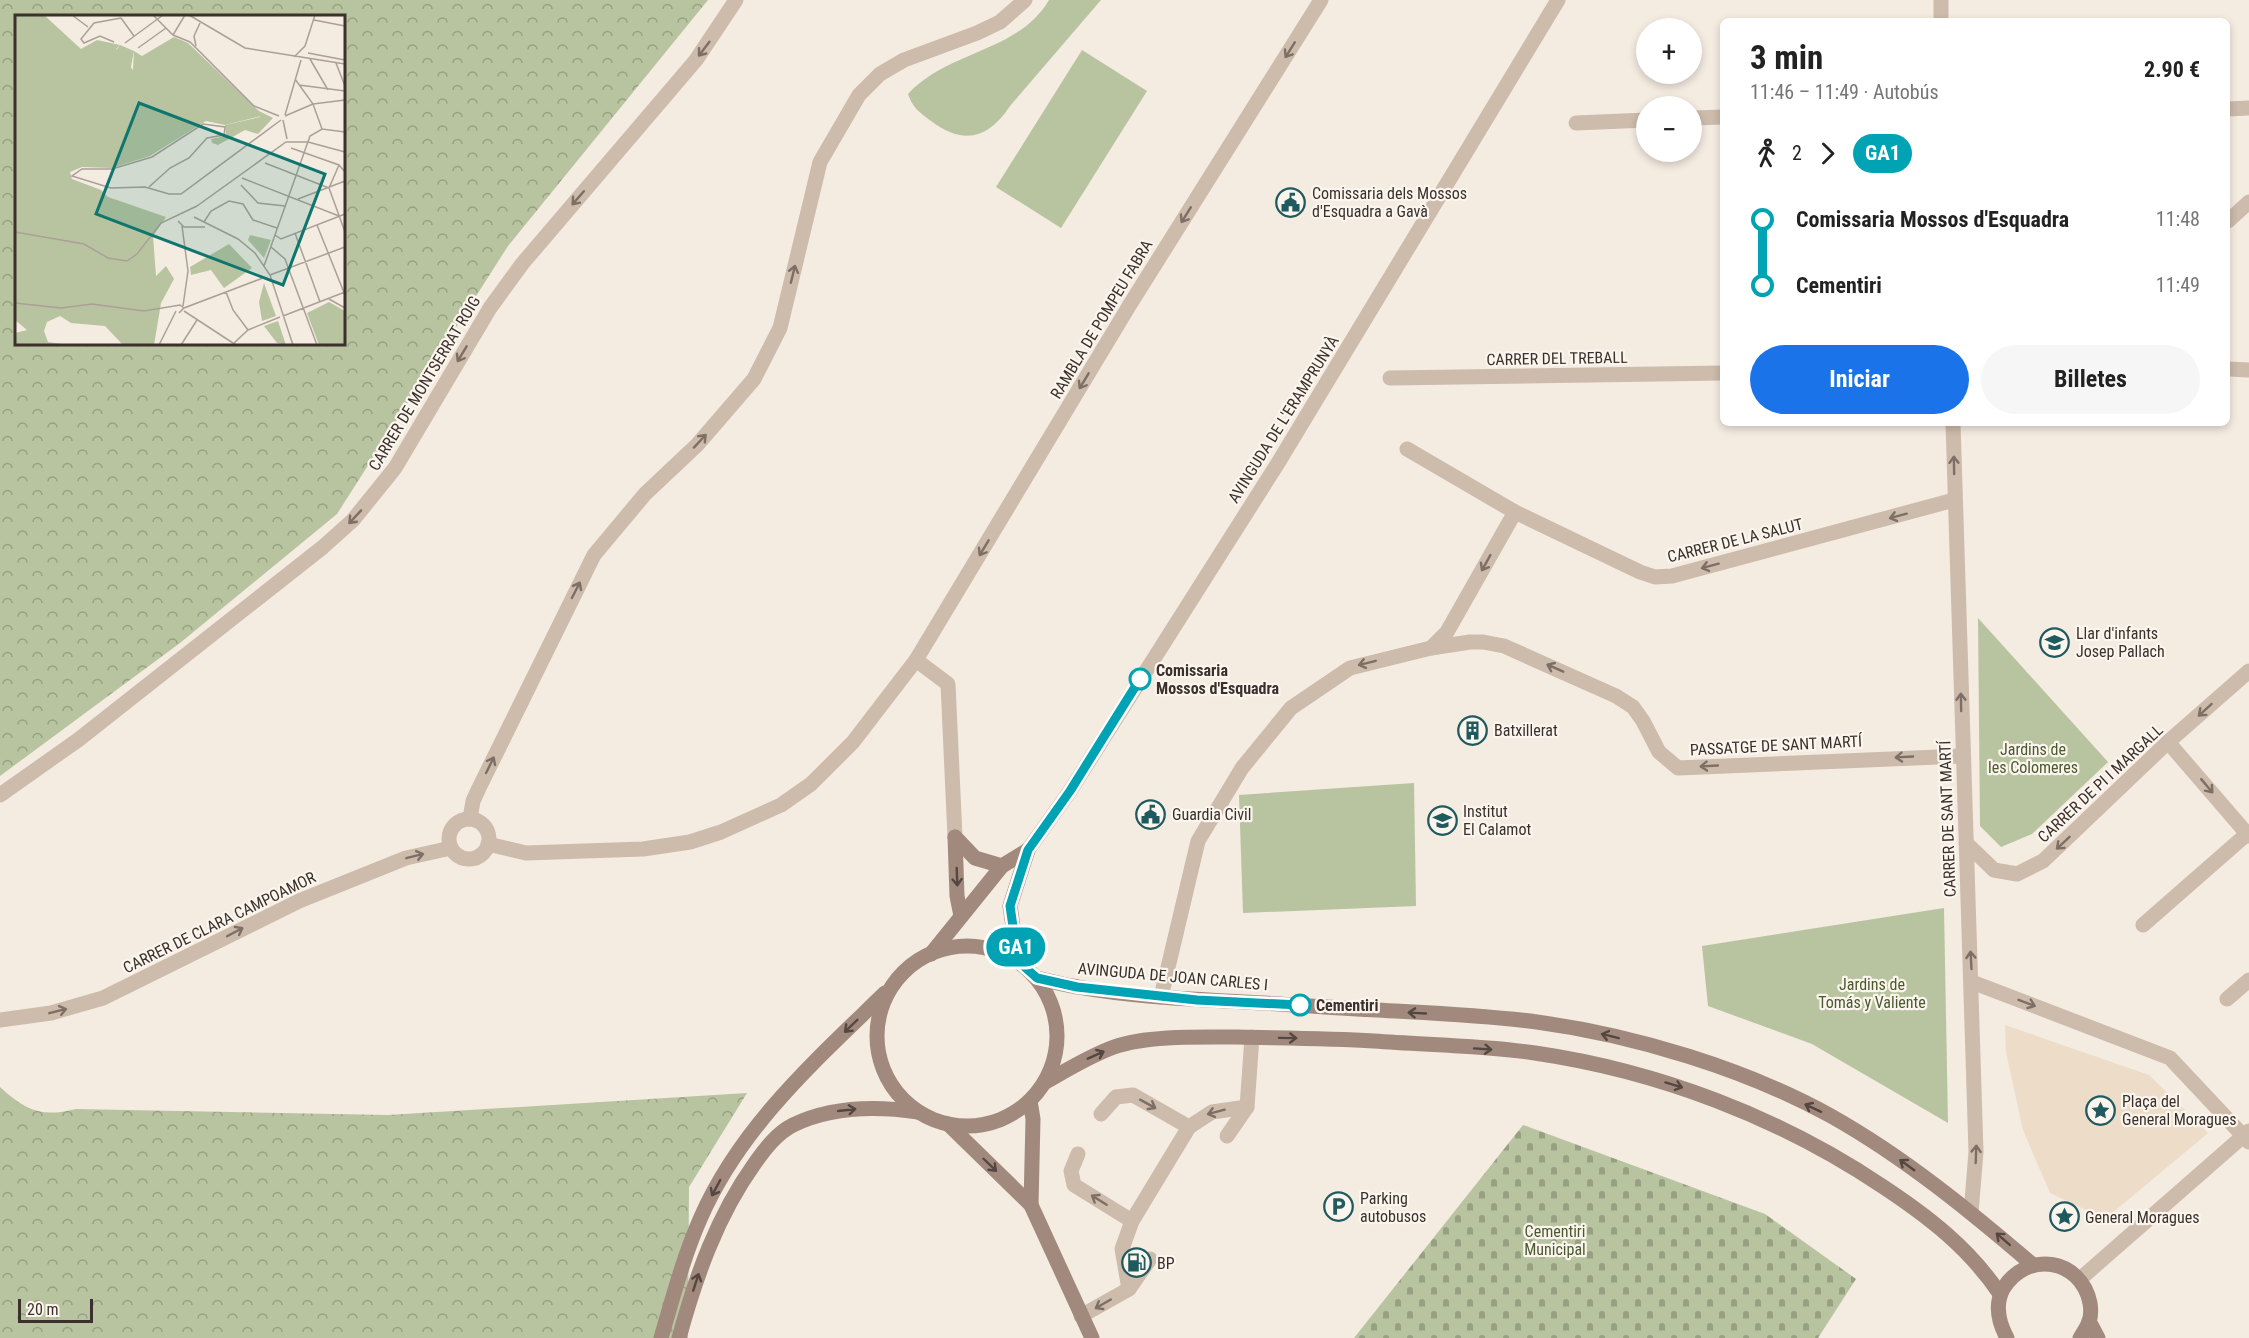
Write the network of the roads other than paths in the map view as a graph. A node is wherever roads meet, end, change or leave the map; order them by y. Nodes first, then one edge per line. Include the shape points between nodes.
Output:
1 (736, 0) edge
2 (1025, 0) edge
3 (1321, 0) edge
4 (1558, 0) edge
5 (1941, 0) edge
6 (1941, 18) edge
7 (2249, 108) edge
8 (2230, 109) edge
9 (1720, 117) edge
10 (1702, 118) edge
11 (1636, 120) edge
12 (1576, 123) dead end
13 (2249, 202) edge
14 (2230, 219) edge
15 (2230, 369) edge
16 (2249, 370) edge
17 (1720, 373) edge
18 (1390, 378) dead end
19 (1953, 426) edge
20 (1407, 449) dead end
21 (1954, 500) junction
22 (1515, 512) junction
23 (1431, 648) junction
24 (916, 660) junction
25 (2249, 671) edge
26 (2168, 742) junction
27 (1962, 756) junction
28 (0, 795) edge
29 (470, 819) junction
30 (2248, 835) edge
31 (955, 837) junction
32 (1966, 843) junction
33 (488, 844) junction
34 (452, 848) junction
35 (1028, 850) junction
36 (1002, 866) junction
37 (961, 916) junction
38 (2143, 925) dead end
39 (931, 954) junction
40 (1018, 961) junction
41 (1037, 978) junction
42 (2249, 980) edge
43 (1972, 982) junction
44 (893, 985) junction
45 (1161, 997) junction
46 (2227, 999) dead end
47 (0, 1020) edge
48 (1252, 1037) junction
49 (1044, 1083) junction
50 (1030, 1101) junction
51 (1247, 1107) junction
52 (918, 1112) junction
53 (1101, 1114) dead end
54 (948, 1124) junction
55 (1189, 1126) junction
56 (1227, 1136) dead end
57 (2247, 1136) edge
58 (1078, 1154) dead end
59 (1031, 1205) junction
60 (1971, 1213) junction
61 (1132, 1221) junction
62 (1150, 1259) dead end
63 (2033, 1265) junction
64 (2080, 1279) junction
65 (1130, 1289) junction
66 (2000, 1294) junction
67 (1081, 1316) junction
68 (2089, 1321) junction
69 (661, 1338) edge
70 (679, 1338) edge
71 (1092, 1338) edge
72 (2007, 1338) edge
73 (2080, 1338) edge
74 (2098, 1338) edge

1 -> 28 street, CARRER DE MONTSERRAT ROIG via 696,60 522,264 490,308 395,468 353,520 78,740
29 -> 2 street via 479,788 594,555 645,494 698,445 754,379 780,328 820,162 859,95 880,74 904,60 984,30
3 -> 24 street, RAMBLA DE POMPEU FABRA via 1129,306
4 - 35 street, AVINGUDA DE L'ERAMPRUNYÀ via 1278,463 1070,791
5 - 6 street
7 - 8 street
9 - 10 street
11 - 12 street
13 - 14 street
15 - 16 street
17 - 18 street, CARRER DEL TREBALL
21 -> 19 street, CARRER DE SANT MARTÍ
20 - 22 street, CARRER DE LA SALUT
21 -> 22 street, CARRER DE LA SALUT via 1672,576 1655,577
27 -> 21 street, CARRER DE SANT MARTÍ
22 -> 23 street via 1447,632
27 -> 23 street, PASSATGE DE SANT MARTÍ via 1678,768 1659,752 1633,707 1616,696 1504,646 1470,642
23 -> 45 street, PASSATGE DE SANT MARTÍ via 1350,668 1291,708 1242,768 1198,841
24 - 31 street via 948,684
24 - 33 street via 853,742 811,784 755,818 690,842 643,849 526,853
25 -> 26 street, CARRER DE PI I MARGALL
26 -> 30 street
26 -> 32 street, CARRER DE PI I MARGALL via 2043,861 2018,874 1994,870
27 - 32 street, CARRER DE SANT MARTÍ
29 - 33 street via 485,826
29 - 34 street via 454,826 449,839
30 - 38 street
31 - 36 main road via 975,858
31 -> 37 main road
43 -> 32 street, CARRER DE SANT MARTÍ
33 - 34 street via 483,853 471,859 459,856
47 -> 34 street, CARRER DE CLARA CAMPOAMOR via 51,1013 103,998 299,901 406,858
35 - 36 main road
35 - 40 main road via 1010,906
36 - 37 main road
37 - 39 main road
39 - 40 main road via 975,946
39 - 44 main road via 906,970
40 - 41 main road
41 - 45 main road, AVINGUDA DE JOAN CARLES I
41 - 49 main road via 1053,1007 1057,1029 1056,1051
42 - 46 street
43 -> 57 street via 2170,1058
60 -> 43 street, CARRER DE SANT MARTÍ via 1976,1152
44 - 52 main road via 880,1016 878,1048 888,1080
44 -> 69 main road via 786,1090 747,1138 698,1223
60 -> 45 main road, AVINGUDA DE JOAN CARLES I via 1880,1146 1831,1116 1751,1079 1648,1045 1536,1022
49 -> 48 main road via 1116,1046 1197,1037
48 - 51 street
48 -> 66 main road via 1533,1052 1588,1062 1684,1089 1765,1120 1860,1171 1958,1243
49 - 50 main road
50 - 54 main road via 992,1122
50 - 59 main road
51 -> 55 street via 1212,1112
51 - 56 street
52 - 54 main road
70 -> 52 main road via 714,1233 736,1190 780,1134 817,1115 844,1110 887,1108
53 -> 55 street via 1116,1096 1132,1095
54 -> 59 main road
55 - 61 street
57 - 64 street
61 -> 58 street via 1074,1185 1071,1171
59 - 67 main road
63 -> 60 main road, AVINGUDA DE JOAN CARLES I
61 - 65 street via 1122,1249
62 - 65 street
63 - 64 main road via 2061,1267
63 - 66 main road via 2014,1275
64 - 68 main road via 2088,1294
65 -> 67 street
66 - 72 main road via 1998,1314
67 - 71 main road
68 - 73 main road
68 - 74 main road

